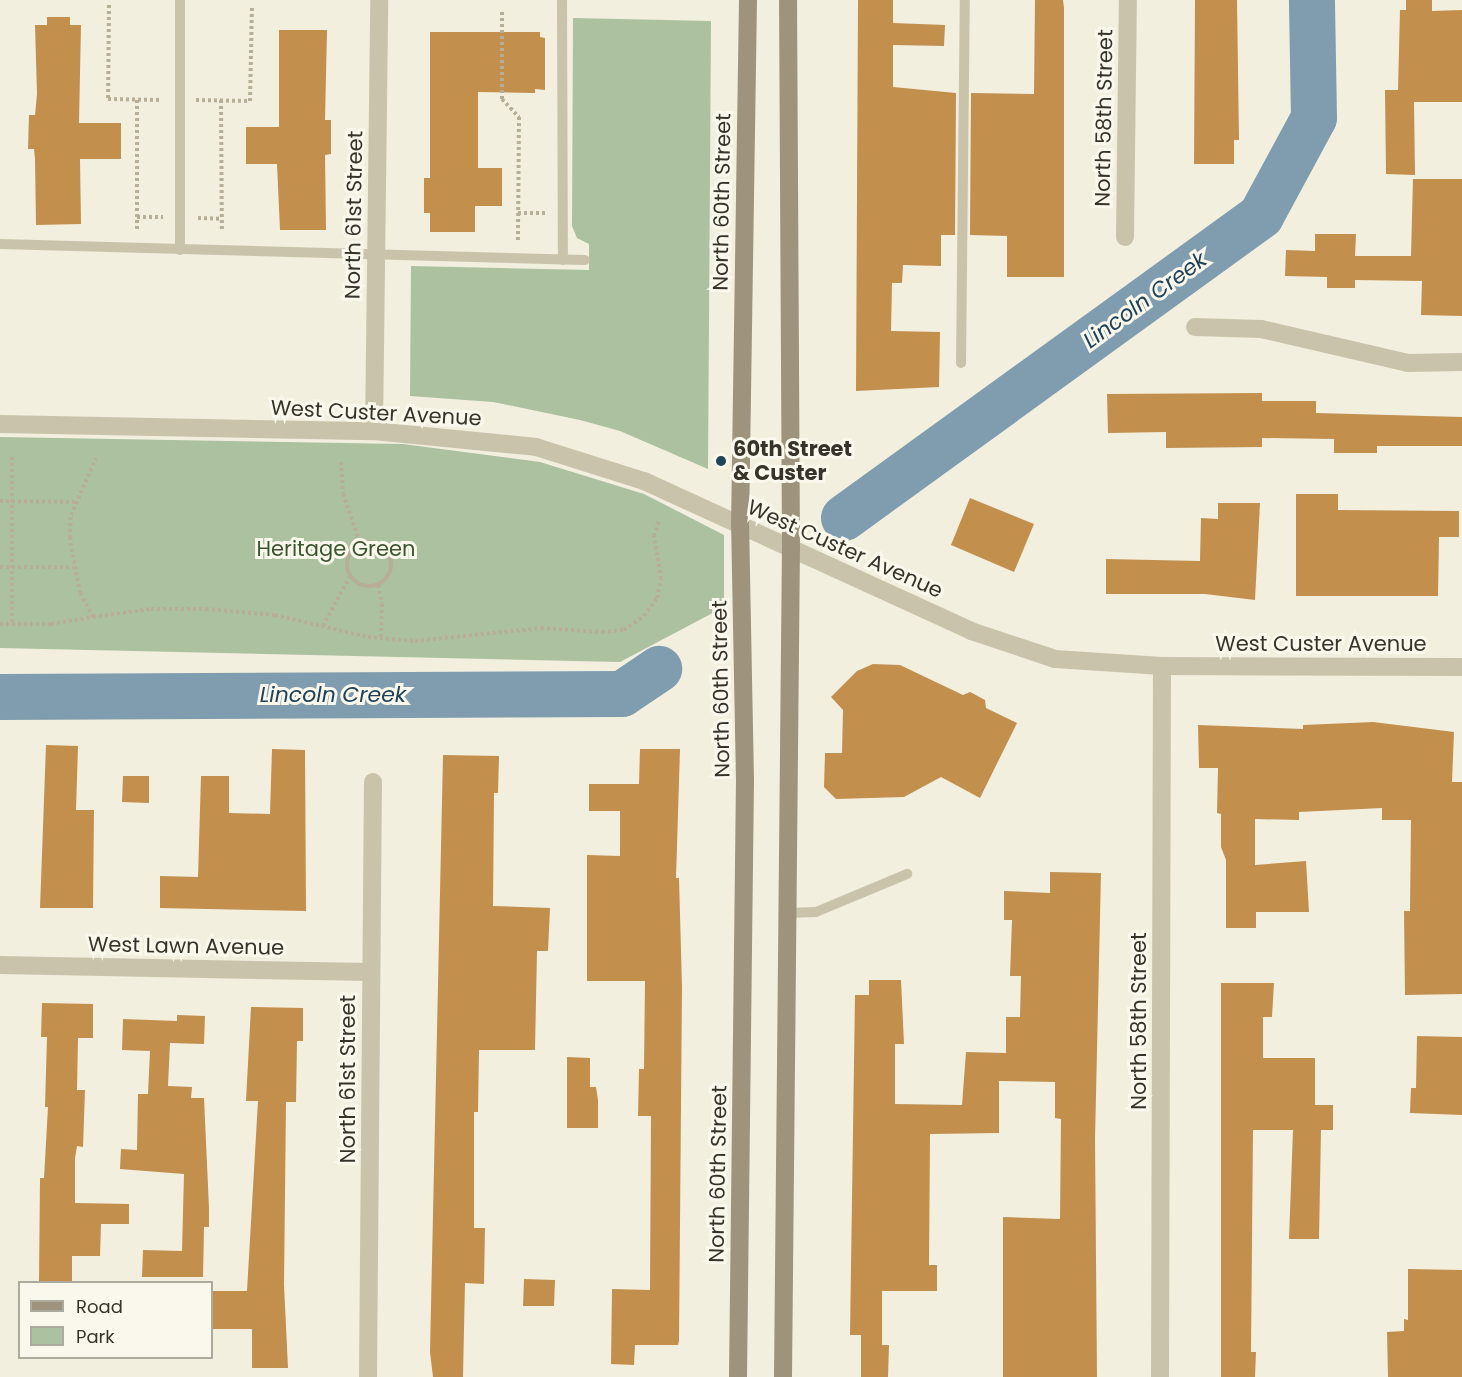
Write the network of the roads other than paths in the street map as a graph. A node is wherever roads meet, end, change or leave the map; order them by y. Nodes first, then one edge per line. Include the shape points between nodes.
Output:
1 (180, 0) edge
2 (379, 0) edge
3 (562, 0) edge
4 (748, 0) edge
5 (788, 0) edge
6 (965, 0) edge
7 (1128, 0) edge
8 (1125, 237) dead end
9 (0, 244) edge
10 (180, 249) junction
11 (376, 255) junction
12 (563, 260) junction
13 (585, 260) dead end
14 (1195, 327) dead end
15 (1462, 362) edge
16 (961, 363) dead end
17 (0, 424) edge
18 (374, 430) junction
19 (740, 526) junction
20 (791, 548) junction
21 (1162, 666) junction
22 (1462, 668) edge
23 (373, 782) dead end
24 (907, 874) dead end
25 (788, 913) junction
26 (0, 965) edge
27 (371, 972) junction
28 (368, 1377) edge
29 (738, 1377) edge
30 (783, 1377) edge
31 (1160, 1377) edge

1 - 10 lane
2 - 11 street, North 61st Street
3 - 12 lane
4 - 19 main road, North 60th Street
5 - 20 main road
6 - 16 lane
7 - 8 street, North 58th Street
9 - 10 lane
10 - 11 lane
11 - 12 lane
11 - 18 street, North 61st Street
12 - 13 lane
14 - 15 street via 1261,329 1407,363
17 - 18 street, West Custer Avenue
18 - 19 street, West Custer Avenue via 536,447 644,481
19 - 20 street, West Custer Avenue
19 - 29 main road, North 60th Street via 745,781
20 - 21 street, West Custer Avenue via 971,631 1055,658
20 - 25 main road
21 - 22 street, West Custer Avenue
21 - 31 street, North 58th Street
23 - 27 street, North 61st Street
24 - 25 lane via 816,912
25 - 30 main road
26 - 27 street, West Lawn Avenue
27 - 28 street, North 61st Street

